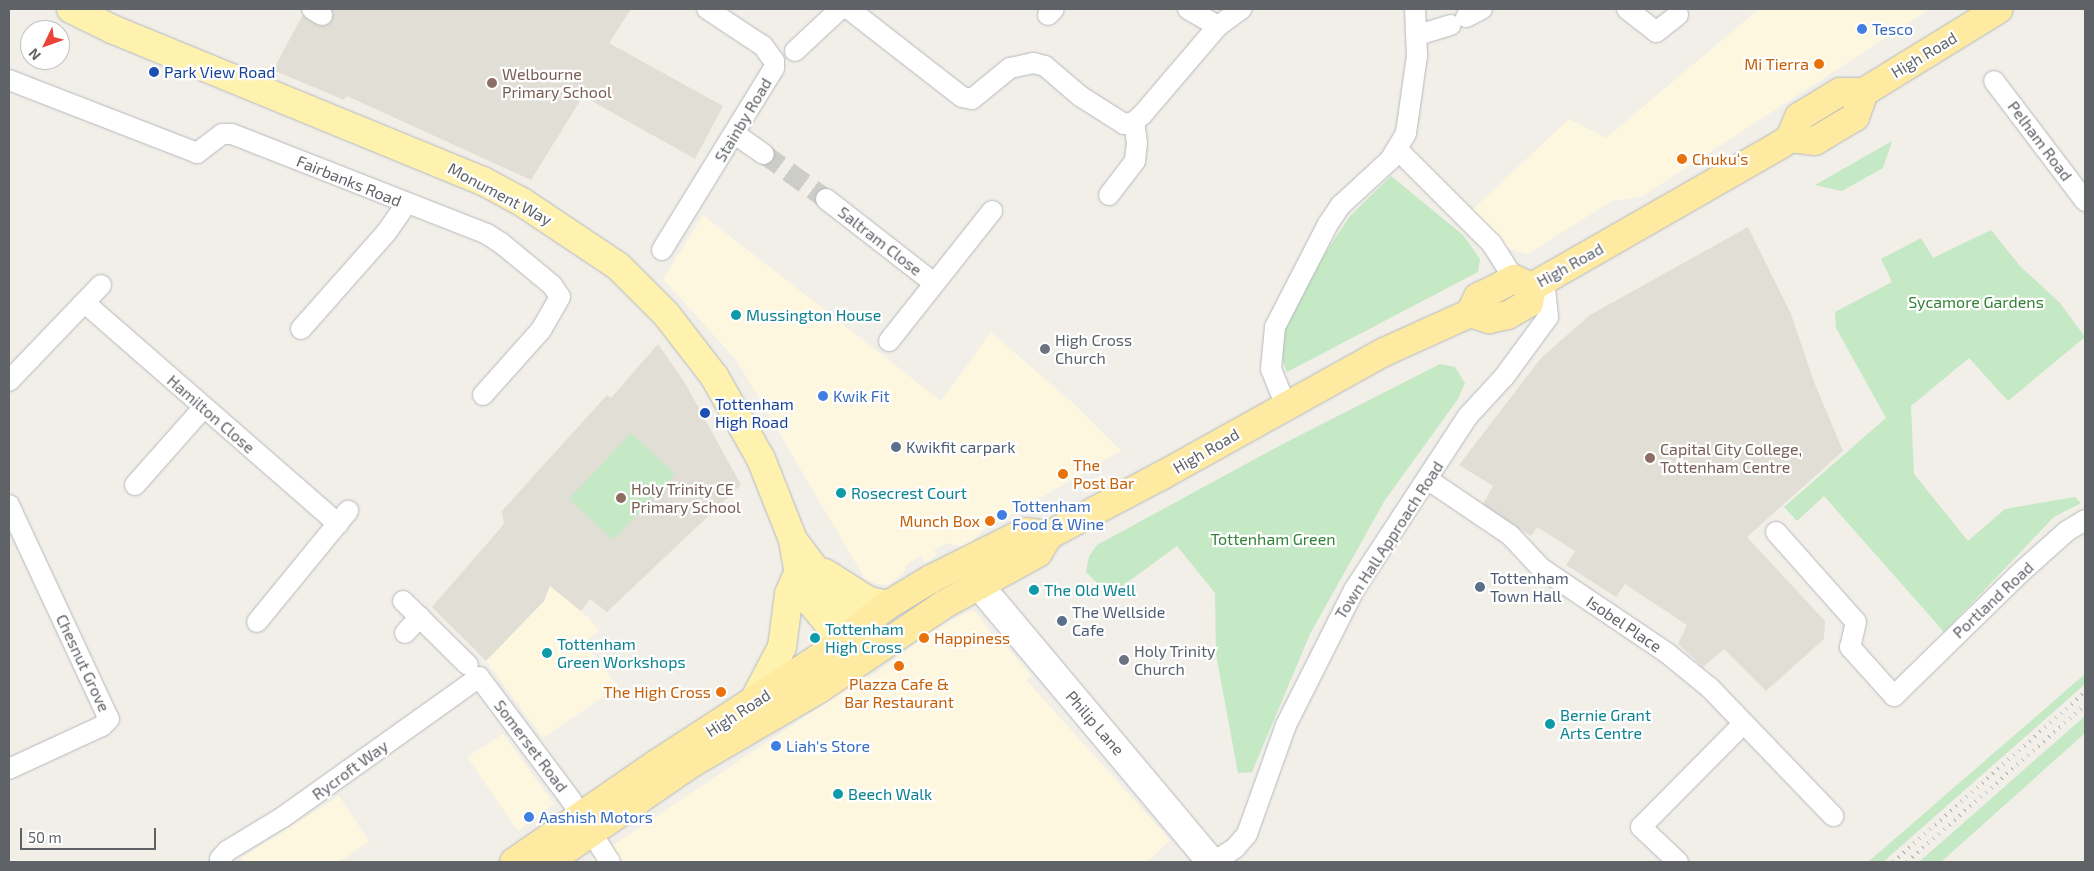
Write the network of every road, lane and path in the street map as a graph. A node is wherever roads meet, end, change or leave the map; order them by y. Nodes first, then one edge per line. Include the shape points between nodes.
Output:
1 (71, 9) edge
2 (707, 9) edge
3 (840, 9) edge
4 (849, 9) edge
5 (1188, 9) edge
6 (1241, 9) edge
7 (1416, 9) edge
8 (1627, 9) edge
9 (1999, 9) edge
10 (1678, 14) dead end
11 (1466, 17) edge
12 (1218, 26) junction
13 (1418, 35) junction
14 (784, 56) junction
15 (9, 80) edge
16 (1994, 81) dead end
17 (1134, 122) junction
18 (735, 134) junction
19 (1398, 150) junction
20 (764, 154) tunnel mouth
21 (1109, 195) dead end
22 (826, 199) tunnel mouth
23 (2085, 202) edge
24 (406, 204) junction
25 (992, 211) dead end
26 (662, 250) dead end
27 (1530, 282) junction
28 (934, 283) junction
29 (101, 285) dead end
30 (85, 303) junction
31 (301, 329) dead end
32 (889, 341) dead end
33 (9, 381) edge
34 (483, 395) dead end
35 (1286, 406) junction
36 (204, 407) junction
37 (1427, 479) junction
38 (135, 485) dead end
39 (9, 505) edge
40 (2085, 520) edge
41 (1776, 532) dead end
42 (807, 572) junction
43 (970, 574) junction
44 (403, 601) dead end
45 (888, 605) junction
46 (420, 617) junction
47 (257, 622) dead end
48 (405, 633) dead end
49 (850, 634) junction
50 (866, 657) junction
51 (473, 671) junction
52 (752, 704) junction
53 (1743, 724) junction
54 (9, 769) edge
55 (1833, 816) dead end
56 (585, 824) junction
57 (220, 861) edge
58 (514, 862) edge
59 (548, 862) edge
60 (610, 862) edge
61 (1212, 862) edge
62 (1678, 862) edge

1 - 42 main road, Monument Way via 128,36 483,181 522,202 618,266 666,314 714,376 761,459
2 - 14 street, Stainby Road
3 - 14 street
4 - 17 street via 962,98 972,99 1010,68 1033,63 1045,66 1113,120 1124,124
5 - 12 street
6 - 12 street
7 - 13 street
8 - 10 street via 1656,32
9 - 27 highway, High Road via 1864,92 1840,92 1814,107 1799,117 1790,138
11 - 13 street
12 - 17 street
13 - 19 street via 1411,113
14 - 18 street, Stainby Road
15 - 24 street, Fairbanks Road via 197,153 222,134 232,134
16 - 23 street, Pelham Road
17 - 21 street via 1135,162
18 - 20 street
18 - 26 street, Stainby Road
19 - 27 street
19 - 35 street via 1341,205 1280,314 1275,327 1272,370
22 - 28 street, Saltram Close
24 - 31 street via 386,233
24 - 34 street, Fairbanks Road via 501,242 552,285 560,297 541,330
25 - 28 street, Saltram Close
27 - 35 highway, High Road via 1478,297 1470,313 1382,353
27 - 37 street, Town Hall Approach Road via 1548,317 1504,377 1468,416
28 - 32 street, Saltram Close
29 - 30 street
30 - 33 street
30 - 36 street, Hamilton Close
35 - 43 highway, High Road via 1049,535 1038,553
36 - 38 street
36 - 47 street, Hamilton Close via 343,518
37 - 53 street, Isobel Place via 1510,535 1541,568 1667,653 1710,688
37 - 61 street, Town Hall Approach Road via 1354,590 1314,667 1266,775 1247,834 1235,848
39 - 54 street, Chesnut Grove via 109,719 102,726
40 - 41 street, Portland Road via 2067,531 2020,573 1894,696 1850,647 1856,622
42 - 45 main road via 869,601
42 - 49 main road, Monument Way via 802,592
42 - 52 main road via 789,594 782,647
43 - 45 highway, High Road
43 - 50 highway, High Road
43 - 61 main road, Philip Lane
44 - 46 street, Somerset Road
45 - 49 highway, High Road
46 - 48 street
46 - 51 street, Somerset Road
49 - 50 main road, Monument Way
49 - 52 highway, High Road
50 - 56 highway, High Road
51 - 56 street, Somerset Road via 545,764
51 - 57 street, Rycroft Way via 269,827 227,851
52 - 56 highway, High Road
53 - 55 street, Isobel Place
53 - 62 street via 1641,827
56 - 58 highway, High Road
56 - 59 highway, High Road
56 - 60 street, Somerset Road

